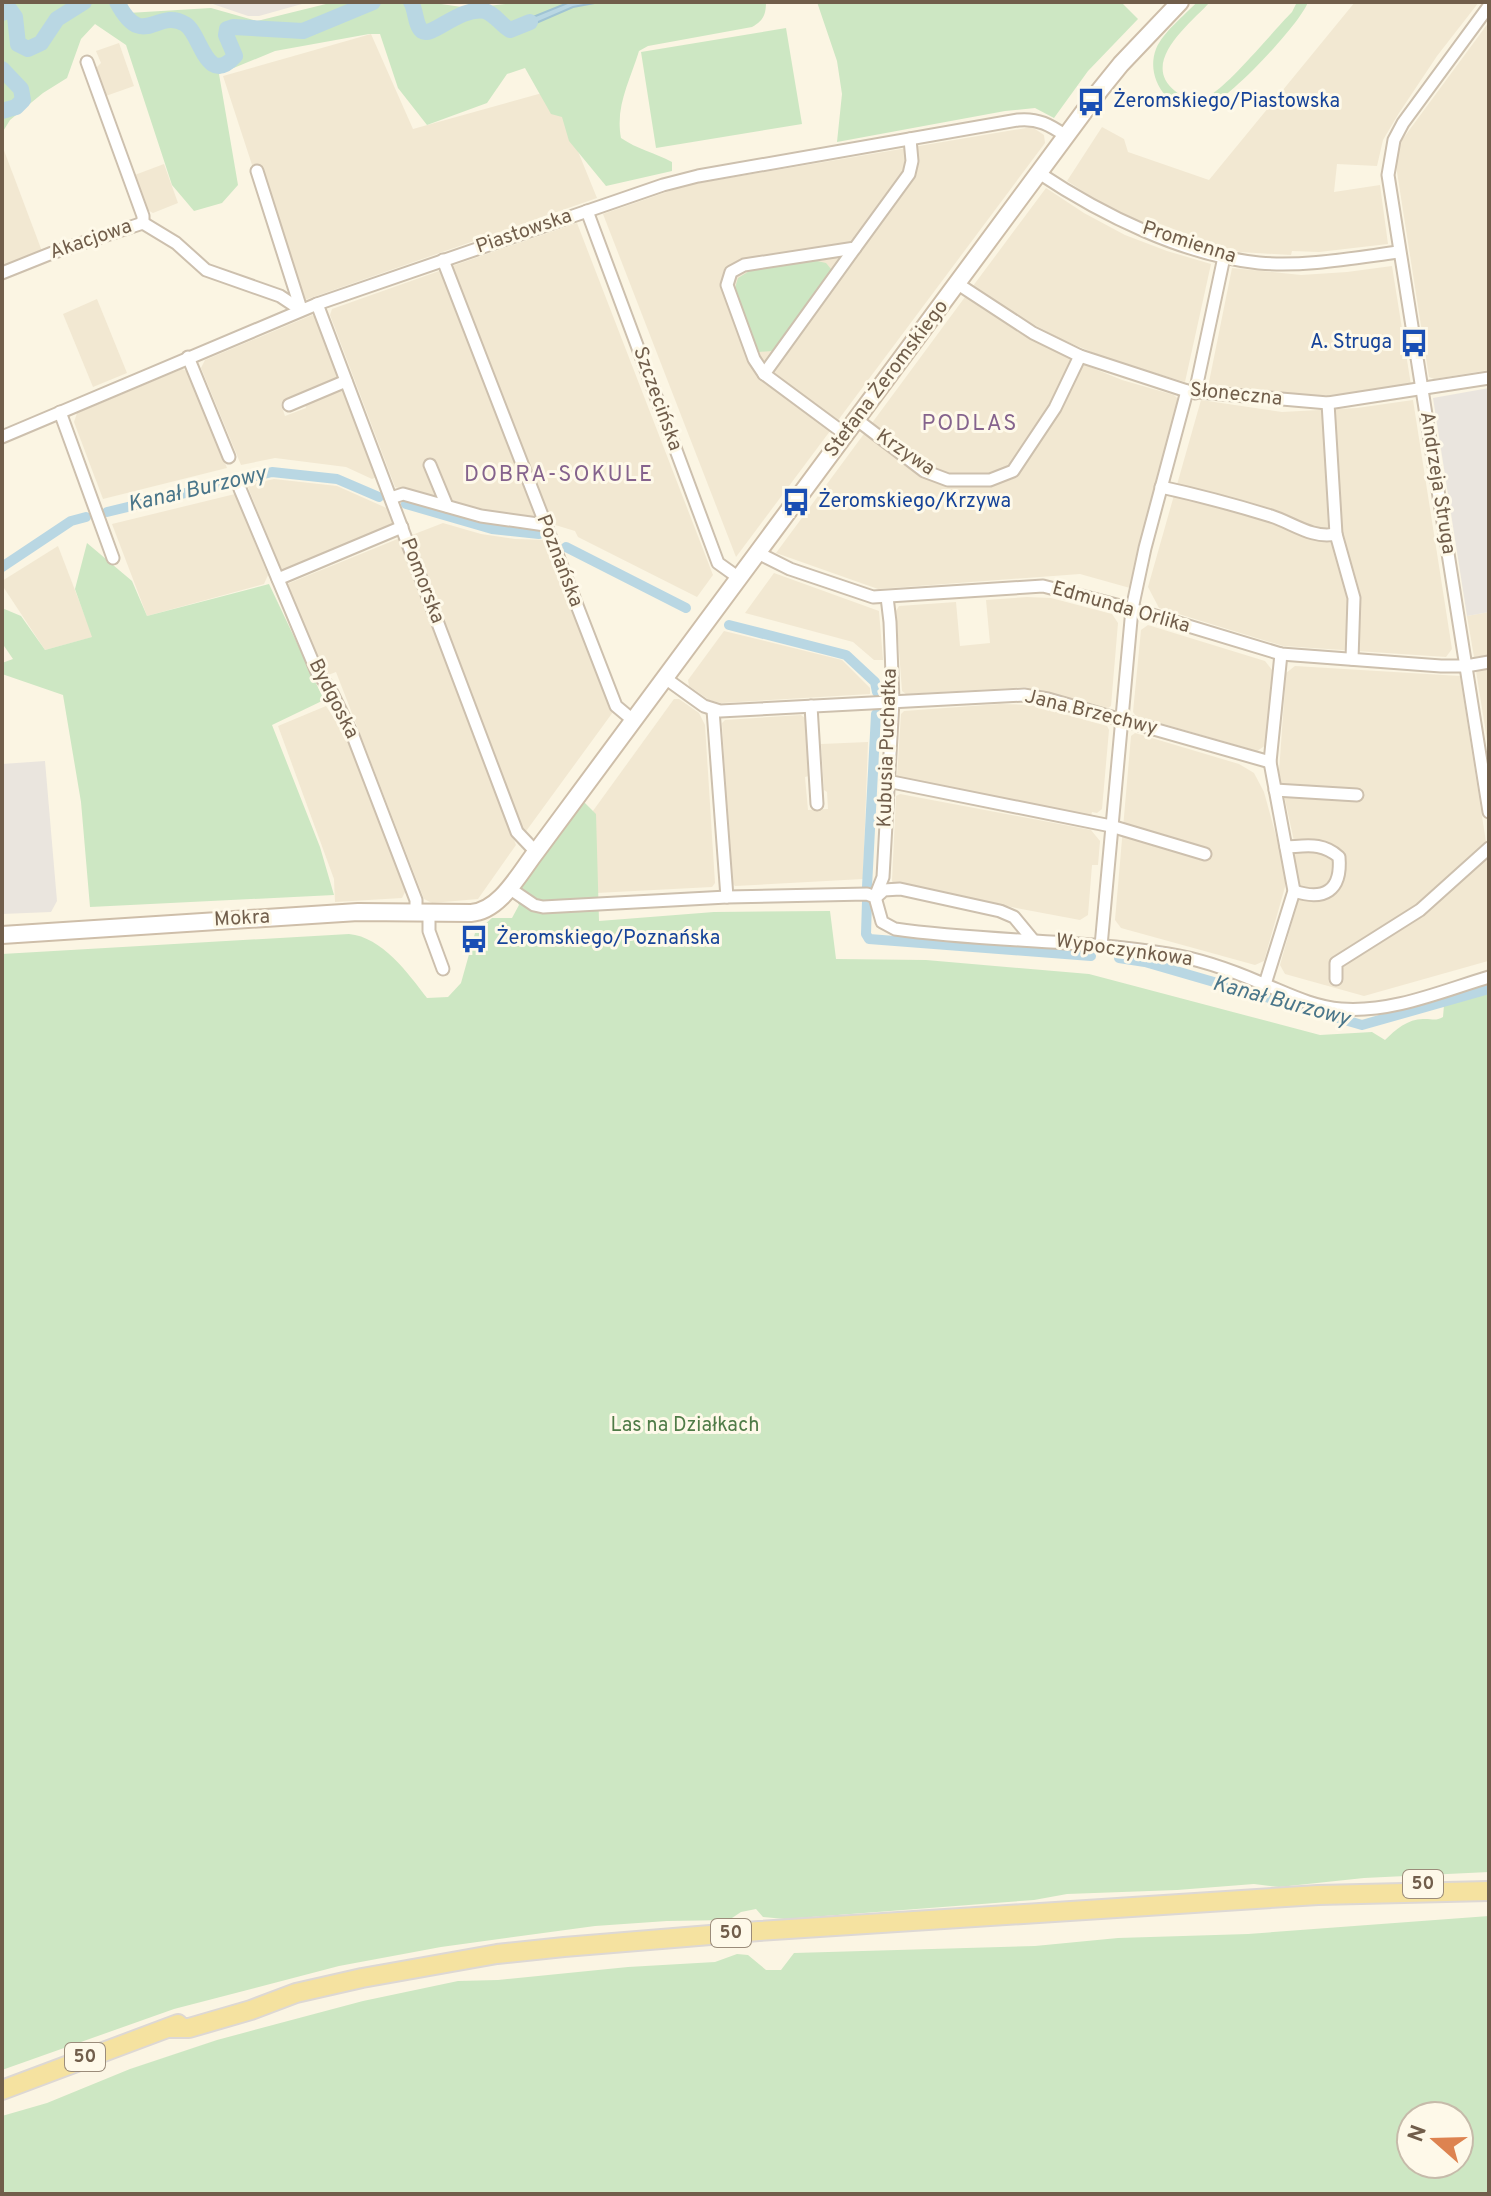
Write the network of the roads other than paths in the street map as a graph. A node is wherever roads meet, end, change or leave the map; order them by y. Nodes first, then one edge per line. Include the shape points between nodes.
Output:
1 (1180, 2) edge
2 (1489, 6) edge
3 (87, 62) dead end
4 (1066, 136) junction
5 (910, 139) junction
6 (257, 171) dead end
7 (1039, 173) junction
8 (587, 211) junction
9 (143, 223) junction
10 (855, 248) junction
11 (1399, 252) junction
12 (1224, 257) junction
13 (443, 260) junction
14 (2, 273) edge
15 (958, 284) junction
16 (317, 304) junction
17 (301, 310) junction
18 (1080, 356) junction
19 (188, 357) junction
20 (764, 374) junction
21 (1489, 378) edge
22 (346, 381) junction
23 (1422, 390) junction
24 (1191, 392) junction
25 (1328, 403) junction
26 (289, 405) dead end
27 (60, 412) junction
28 (856, 419) junction
29 (845, 434) junction
30 (2, 437) edge
31 (229, 457) dead end
32 (430, 465) dead end
33 (1161, 487) junction
34 (240, 489) dead end
35 (391, 498) junction
36 (447, 506) junction
37 (545, 525) junction
38 (402, 527) junction
39 (1336, 534) junction
40 (758, 553) junction
41 (113, 558) dead end
42 (739, 578) junction
43 (278, 579) junction
44 (887, 597) junction
45 (1132, 609) junction
46 (1281, 654) junction
47 (1352, 659) junction
48 (1489, 662) edge
49 (1466, 666) junction
50 (665, 678) junction
51 (893, 701) junction
52 (811, 706) junction
53 (713, 710) junction
54 (1120, 719) junction
55 (634, 721) junction
56 (1270, 762) junction
57 (887, 781) junction
58 (1275, 790) junction
59 (1357, 795) dead end
60 (817, 804) dead end
61 (1489, 812) edge
62 (1111, 826) junction
63 (1286, 847) junction
64 (1489, 848) edge
65 (536, 852) junction
66 (1205, 854) dead end
67 (509, 888) junction
68 (1294, 891) junction
69 (727, 897) junction
70 (875, 897) junction
71 (482, 912) joint
72 (423, 913) junction
73 (2, 935) edge
74 (1033, 940) junction
75 (1101, 946) junction
76 (443, 969) dead end
77 (1489, 977) edge
78 (1336, 979) dead end
79 (1265, 984) junction
80 (1489, 1879) edge
81 (1489, 1891) edge
82 (1358, 1894) junction
83 (2, 2090) edge

1 - 4 street, Stefana Żeromskiego via 1121,64
2 - 11 street, Andrzeja Struga via 1403,123 1390,155
3 - 9 street
4 - 5 street, Piastowska via 1034,118
4 - 7 street, Stefana Żeromskiego
5 - 8 street, Piastowska via 698,176
5 - 10 street via 909,174
6 - 17 street
7 - 12 street, Promienna via 1119,219
7 - 15 street, Stefana Żeromskiego
8 - 13 street, Piastowska
8 - 42 street, Szczecińska via 715,557
9 - 14 street, Akacjowa
9 - 17 street, Akacjowa via 206,270 280,296
10 - 20 street
10 - 20 street via 744,265 731,272 727,285
11 - 12 street, Promienna via 1293,264
11 - 23 street, Andrzeja Struga
12 - 24 street
13 - 16 street, Piastowska
13 - 37 street, Poznańska
15 - 18 street, Słoneczna via 1033,333
15 - 28 street, Stefana Żeromskiego
16 - 17 street, Piastowska
16 - 22 street, Pomorska
17 - 19 street, Piastowska
18 - 24 street, Słoneczna
18 - 28 street, Krzywa via 1055,408 1013,471 990,480 948,480 924,471
19 - 27 street, Piastowska
19 - 31 street
20 - 29 street
21 - 23 street, Słoneczna
22 - 26 street
22 - 35 street, Pomorska
23 - 25 street, Słoneczna
23 - 49 street, Andrzeja Struga
24 - 25 street, Słoneczna
24 - 33 street
25 - 39 street
27 - 30 street, Piastowska
27 - 41 street
28 - 29 street, Stefana Żeromskiego
29 - 40 street, Stefana Żeromskiego
32 - 36 street
33 - 39 street via 1274,517 1311,533
33 - 45 street
34 - 43 street, Bydgoska
35 - 36 street via 403,494
35 - 38 street, Pomorska
36 - 37 street
37 - 55 street, Poznańska via 616,706
38 - 43 street
38 - 65 street, Pomorska via 517,832
39 - 47 street via 1354,598
40 - 42 street, Stefana Żeromskiego
40 - 44 street, Edmunda Orlika via 824,581
42 - 50 street, Stefana Żeromskiego
43 - 72 street, Bydgoska via 317,672 353,736
44 - 45 street, Edmunda Orlika via 1043,586
44 - 51 street, Kubusia Puchatka
45 - 46 street, Edmunda Orlika
45 - 54 street
46 - 47 street, Edmunda Orlika
46 - 56 street
47 - 49 street, Edmunda Orlika
48 - 49 street, Edmunda Orlika
49 - 61 street, Andrzeja Struga
50 - 53 street
50 - 55 street, Stefana Żeromskiego
51 - 52 street, Jana Brzechwy
51 - 54 street, Jana Brzechwy via 1024,695
51 - 57 street, Kubusia Puchatka
52 - 53 street, Jana Brzechwy
52 - 60 street
53 - 69 street
54 - 56 street, Jana Brzechwy
54 - 62 street
55 - 65 street, Stefana Żeromskiego
56 - 58 street
57 - 62 street
57 - 70 street, Kubusia Puchatka via 883,877
58 - 59 street
58 - 63 street
62 - 66 street
62 - 75 street
63 - 68 street
63 - 68 street via 1317,844 1339,857 1335,885 1322,895
64 - 78 street via 1420,910 1336,963
65 - 67 street, Stefana Żeromskiego
67 - 69 street, Wypoczynkowa via 543,907
67 - 71 street, Stefana Żeromskiego
68 - 79 street
69 - 70 street, Wypoczynkowa
70 - 74 street, Wypoczynkowa via 900,889 1000,911 1014,917
70 - 74 street, Wypoczynkowa via 882,922 895,929
71 - 72 street, Mokra
72 - 73 street, Mokra via 358,912
72 - 76 street, Bydgoska
74 - 75 street, Wypoczynkowa
75 - 79 street, Wypoczynkowa via 1179,956
77 - 79 street, Wypoczynkowa via 1407,1002 1353,1009 1304,1000
80 - 82 main road, 50 via 1400,1885
81 - 82 main road, 50
82 - 83 main road, 50 via 617,1941 483,1956 296,1993 270,1993

